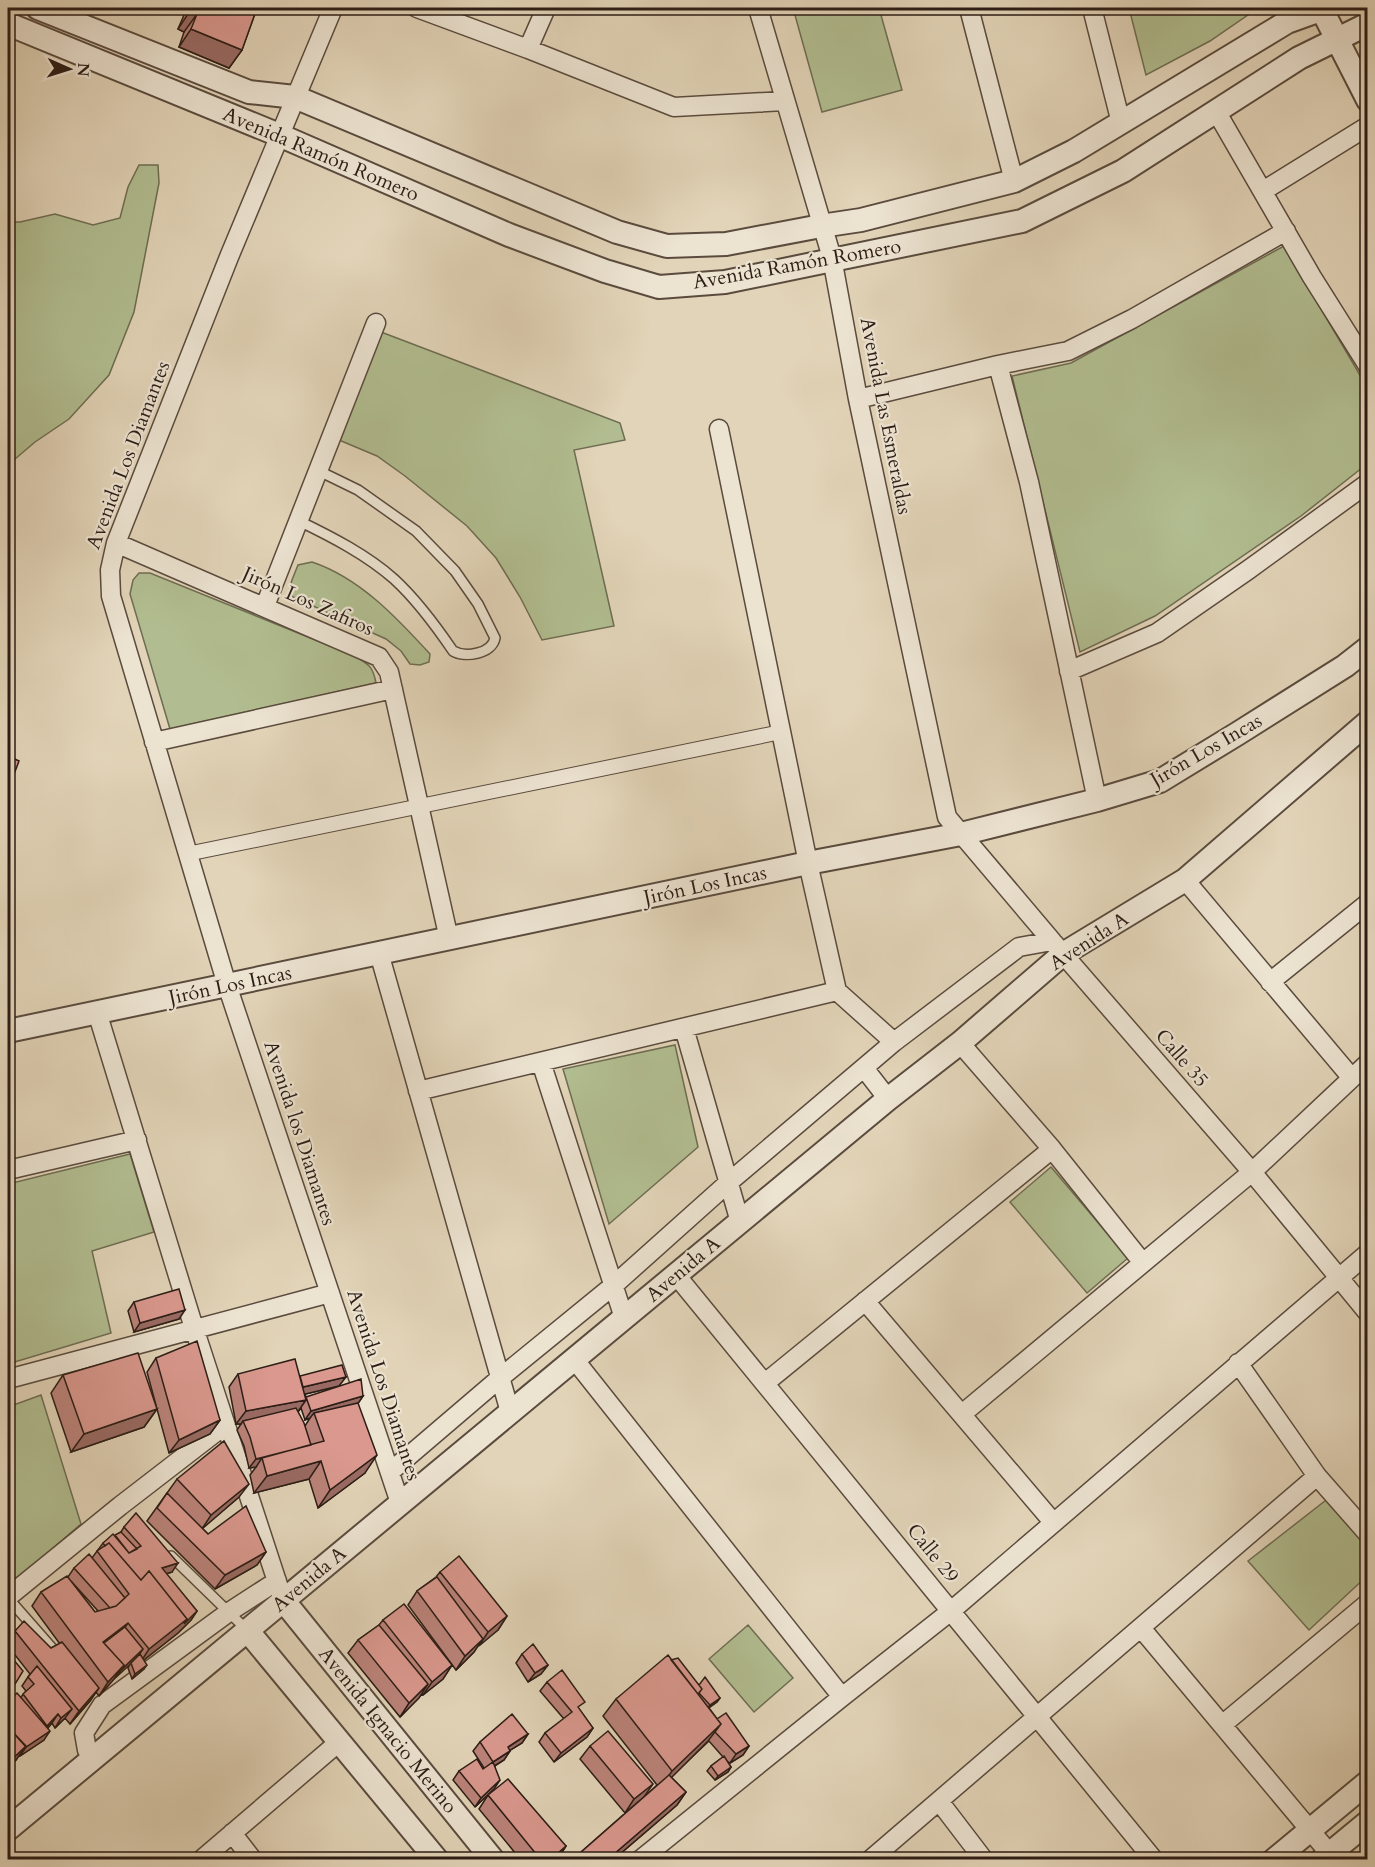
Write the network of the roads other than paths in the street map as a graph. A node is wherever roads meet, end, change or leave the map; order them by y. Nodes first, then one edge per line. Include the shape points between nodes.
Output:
1 (38, 8) edge
2 (333, 8) edge
3 (417, 8) edge
4 (546, 8) edge
5 (969, 8) edge
6 (1092, 8) edge
7 (1323, 8) edge
8 (1360, 8) edge
9 (754, 9) edge
10 (8, 24) edge
11 (1368, 24) edge
12 (1337, 39) junction
13 (528, 49) junction
14 (295, 97) junction
15 (1368, 100) edge
16 (784, 101) junction
17 (1216, 111) junction
18 (1121, 123) junction
19 (1368, 126) edge
20 (279, 135) junction
21 (1014, 181) junction
22 (1263, 191) junction
23 (821, 226) junction
24 (1286, 231) junction
25 (832, 258) junction
26 (376, 323) dead end
27 (998, 365) junction
28 (1368, 366) edge
29 (858, 399) junction
30 (719, 429) dead end
31 (319, 471) junction
32 (1368, 483) edge
33 (299, 521) junction
34 (116, 543) junction
35 (266, 606) junction
36 (1368, 648) edge
37 (1069, 671) junction
38 (393, 689) junction
39 (1368, 722) edge
40 (781, 732) junction
41 (154, 742) junction
42 (1097, 800) junction
43 (420, 807) junction
44 (961, 834) junction
45 (187, 854) junction
46 (808, 863) junction
47 (1185, 880) junction
48 (1367, 905) edge
49 (449, 939) junction
50 (1057, 948) junction
51 (379, 953) junction
52 (1270, 982) junction
53 (837, 991) junction
54 (230, 993) junction
55 (97, 1012) junction
56 (684, 1028) junction
57 (8, 1031) edge
58 (894, 1042) junction
59 (960, 1043) junction
60 (541, 1062) junction
61 (1368, 1063) edge
62 (864, 1068) junction
63 (1352, 1077) junction
64 (418, 1091) junction
65 (888, 1100) junction
66 (137, 1140) junction
67 (1052, 1149) junction
68 (8, 1170) edge
69 (1252, 1172) junction
70 (728, 1183) junction
71 (740, 1222) junction
72 (1368, 1253) edge
73 (1143, 1263) junction
74 (676, 1275) junction
75 (1338, 1277) junction
76 (614, 1285) junction
77 (328, 1287) junction
78 (865, 1301) junction
79 (1368, 1313) edge
80 (624, 1318) junction
81 (194, 1328) junction
82 (574, 1359) junction
83 (1238, 1363) junction
84 (8, 1378) edge
85 (500, 1378) junction
86 (765, 1383) junction
87 (510, 1412) junction
88 (962, 1414) junction
89 (225, 1425) junction
90 (390, 1472) junction
91 (1317, 1476) junction
92 (400, 1503) junction
93 (1053, 1522) junction
94 (1368, 1534) edge
95 (161, 1546) edge
96 (280, 1590) junction
97 (8, 1597) edge
98 (1368, 1603) edge
99 (951, 1611) junction
100 (229, 1612) junction
101 (1141, 1628) junction
102 (247, 1630) junction
103 (63, 1660) edge
104 (842, 1697) junction
105 (1037, 1717) junction
106 (1222, 1725) junction
107 (339, 1742) junction
108 (92, 1759) junction
109 (1368, 1782) edge
110 (939, 1801) junction
111 (1368, 1822) edge
112 (8, 1829) edge
113 (1310, 1830) junction
114 (232, 1833) junction
115 (1329, 1857) edge
116 (201, 1860) edge
117 (254, 1860) edge
118 (437, 1860) edge
119 (493, 1860) edge
120 (640, 1860) edge
121 (870, 1860) edge
122 (984, 1860) edge
123 (1154, 1860) edge
124 (1274, 1860) edge

1 - 14 street, Avenida Ramón Romero via 249,92
2 - 14 street, Avenida Los Diamantes
3 - 13 street
4 - 13 street
5 - 21 street
6 - 18 street
7 - 12 street
7 - 18 street, Avenida Ramón Romero via 1287,22
8 - 11 street
9 - 16 street, Avenida Las Esmeraldas
10 - 20 street, Avenida Ramón Romero
11 - 12 street, Avenida Ramón Romero
12 - 15 street
12 - 17 street, Avenida Ramón Romero via 1299,58
13 - 16 street via 674,107
14 - 20 street, Avenida Los Diamantes
14 - 23 street, Avenida Ramón Romero via 617,232 666,246 726,244
16 - 23 street, Avenida Las Esmeraldas
17 - 22 street
17 - 25 street, Avenida Ramón Romero via 1123,171 1022,221
18 - 21 street, Avenida Ramón Romero
19 - 22 street
20 - 25 street, Avenida Ramón Romero via 510,235 658,287 725,282
20 - 34 street, Avenida Los Diamantes
21 - 23 street, Avenida Ramón Romero via 861,220
22 - 24 street
23 - 25 street, Avenida Las Esmeraldas
24 - 27 street via 1068,351
24 - 28 street
25 - 29 street, Avenida Las Esmeraldas
26 - 31 street
27 - 29 street
27 - 37 street via 1029,482
29 - 44 street, Avenida Las Esmeraldas via 947,817
30 - 40 street
31 - 33 street
31 - 33 lane via 358,490 430,544 478,604 495,639 494,645 468,655 453,651 394,579 366,558
32 - 37 street via 1157,633
33 - 35 street
34 - 35 street, Jirón Los Zafiros
34 - 41 street, Avenida Los Diamantes via 110,570 111,596
35 - 38 street, Jirón Los Zafiros via 379,657 389,672
36 - 42 street, Jirón Los Incas via 1346,666 1160,781
37 - 42 street
38 - 41 street
38 - 43 street, Jirón Los Zafiros
39 - 47 street, Avenida A
40 - 43 street
40 - 46 street
41 - 45 street, Avenida Los Diamantes
42 - 44 street, Jirón Los Incas
43 - 45 street
43 - 49 street, Jirón Los Zafiros
44 - 46 street, Jirón Los Incas
44 - 50 street, Calle 35
45 - 54 street, Avenida Los Diamantes
46 - 49 street, Jirón Los Incas
46 - 53 street
47 - 50 street, Avenida A
47 - 52 street
48 - 52 street
49 - 51 street, Jirón Los Incas
50 - 58 street via 1019,947
50 - 59 street, Avenida A
50 - 69 street, Calle 35
51 - 54 street, Jirón Los Incas
51 - 64 street
52 - 63 street
53 - 56 street
53 - 58 street
54 - 55 street, Jirón Los Incas
54 - 77 street, Avenida los Diamantes
55 - 57 street, Jirón Los Incas
55 - 66 street
56 - 60 street
56 - 70 street
58 - 62 street
59 - 65 street, Avenida A
59 - 67 street
60 - 64 street
60 - 76 street
61 - 63 street
62 - 65 street
62 - 70 street
63 - 69 street
64 - 85 street
65 - 71 street, Avenida A
66 - 68 street
66 - 81 street
67 - 73 street
67 - 78 street
69 - 73 street
69 - 75 street, Calle 35
70 - 71 street
70 - 76 street
71 - 74 street, Avenida A
72 - 75 street
73 - 88 street
74 - 80 street, Avenida A
74 - 86 street, Calle 29
75 - 79 street, Calle 35
75 - 83 street
76 - 80 street
76 - 85 street
77 - 81 street
77 - 90 street, Avenida Los Diamantes
78 - 86 street
78 - 88 street
80 - 82 street, Avenida A
81 - 84 street
81 - 89 street
82 - 87 street, Avenida A
82 - 104 street
83 - 91 street
83 - 93 street
85 - 87 street
85 - 90 street
86 - 99 street, Calle 29
87 - 92 street, Avenida A
88 - 93 street
89 - 96 street
89 - 97 street via 124,1510
90 - 92 street, Avenida Los Diamantes
91 - 94 street
91 - 101 street
92 - 96 street, Avenida A
93 - 99 street
95 - 100 lane
96 - 100 street
96 - 102 street, Avenida A
96 - 119 street, Avenida Ignacio Merino
97 - 103 lane
98 - 106 street
99 - 104 street
99 - 105 street, Calle 29
100 - 102 lane
100 - 108 street via 98,1700 84,1733
101 - 105 street
101 - 106 street
102 - 107 street
102 - 108 street, Avenida A
104 - 120 street
105 - 110 street
105 - 123 street, Calle 29
106 - 113 street
107 - 114 street
107 - 118 street
108 - 112 street, Avenida A
109 - 113 street
110 - 121 street
110 - 122 street
111 - 115 street
113 - 115 street
113 - 124 street
114 - 116 street
114 - 117 street

